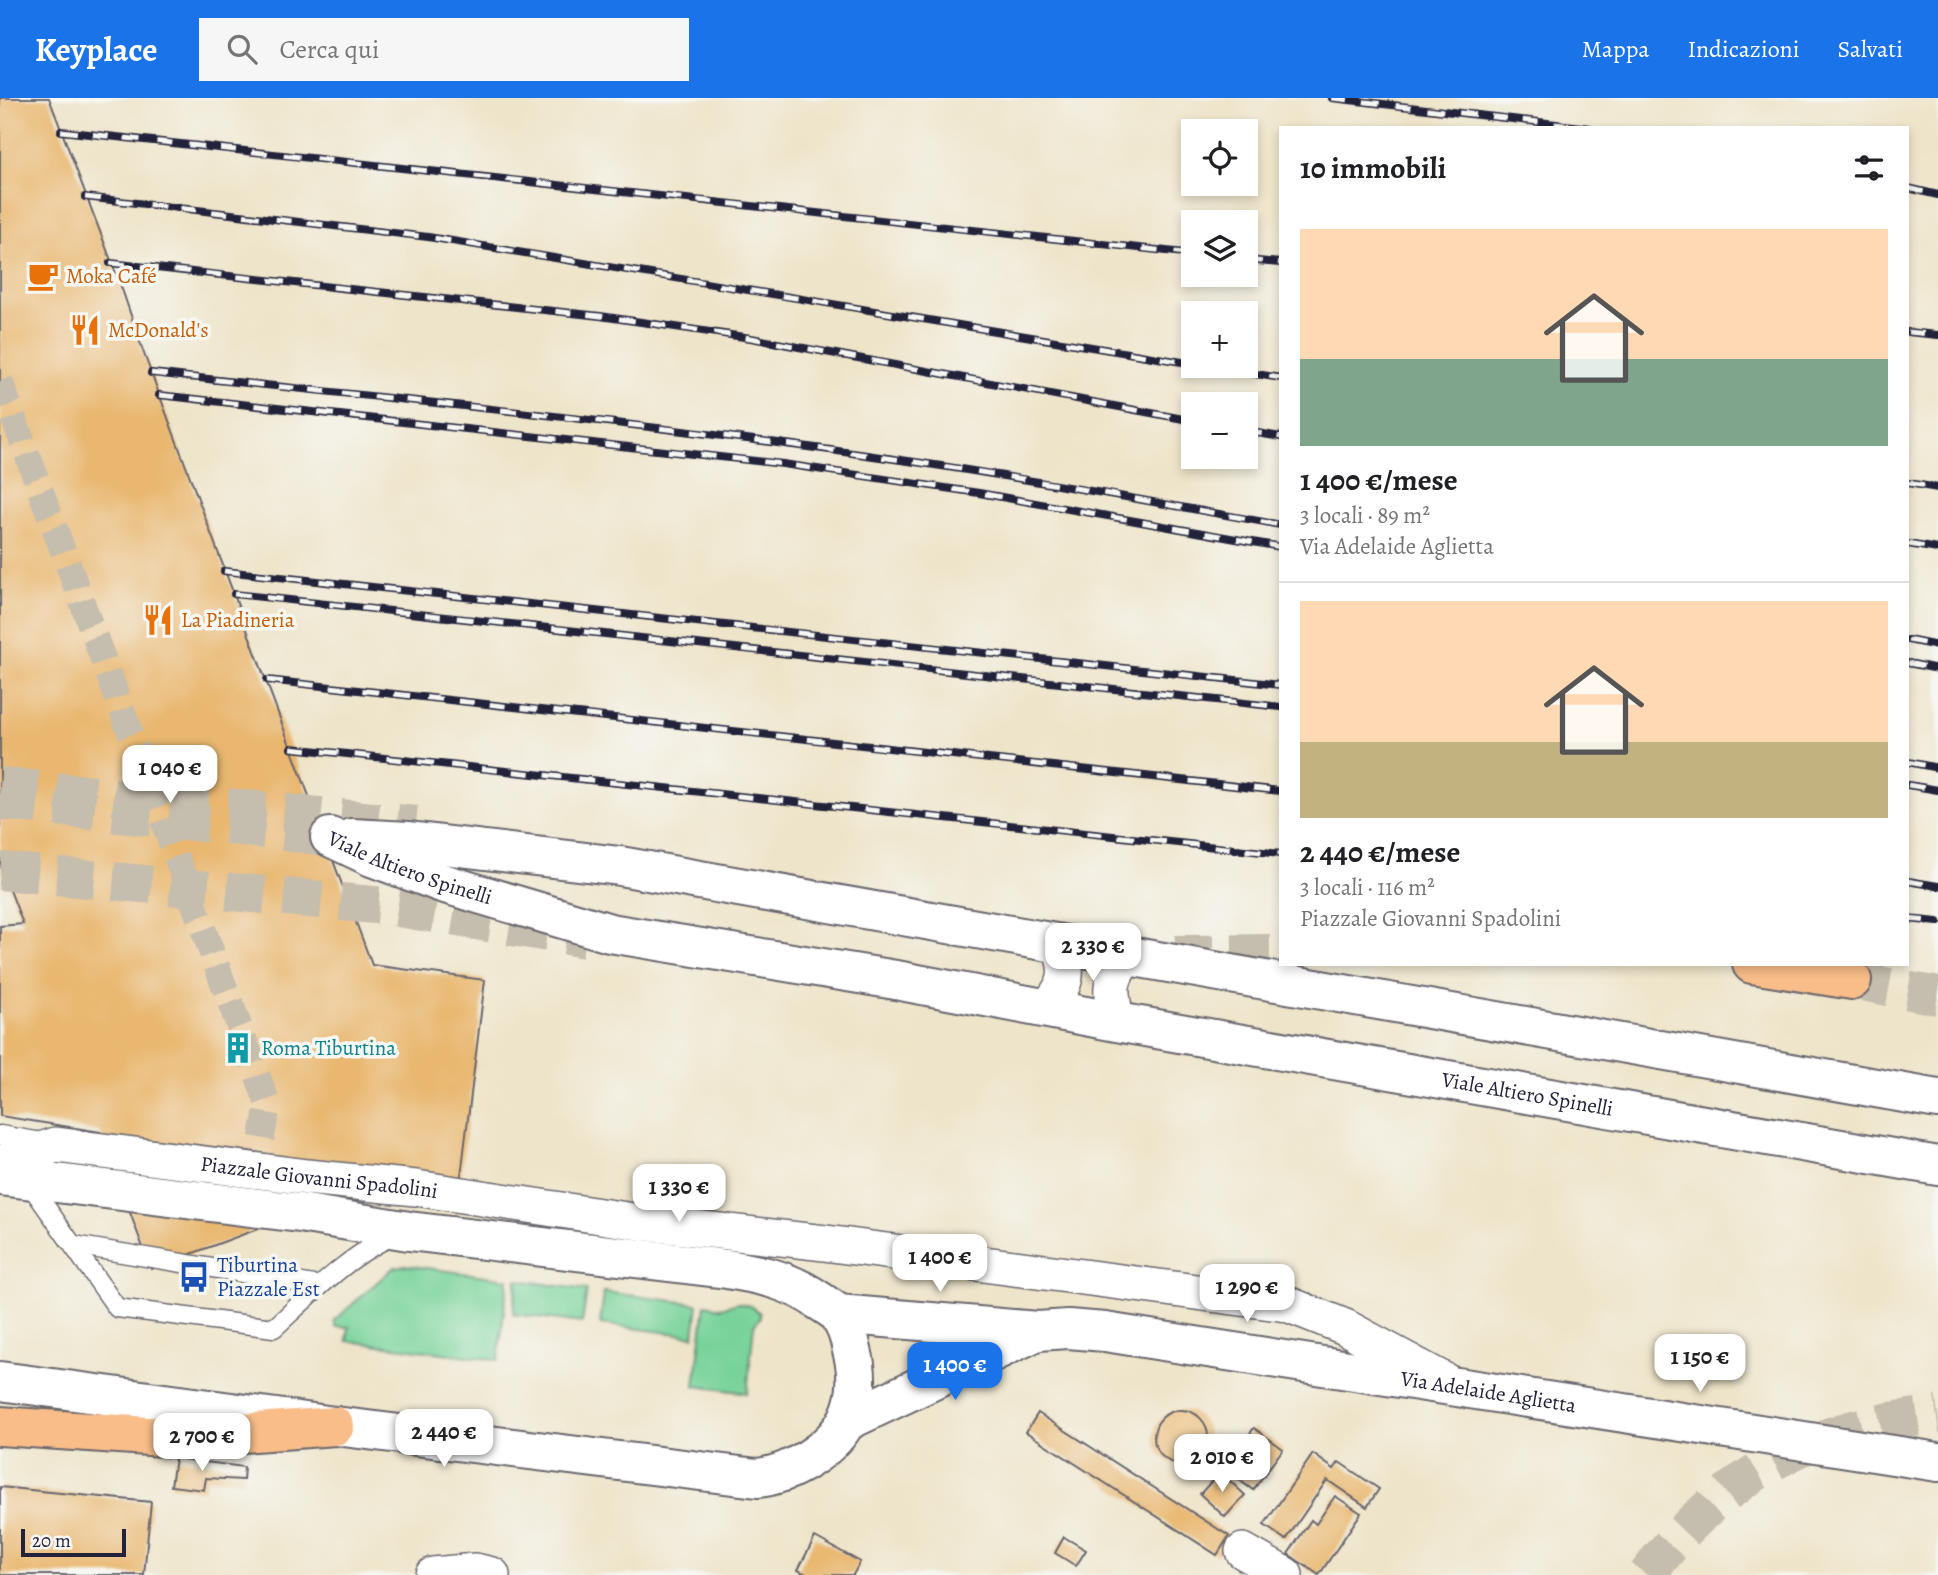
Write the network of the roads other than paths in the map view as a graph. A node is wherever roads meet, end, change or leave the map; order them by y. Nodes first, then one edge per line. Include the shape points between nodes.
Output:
1 (1058, 943) junction
2 (1128, 955) junction
3 (1764, 966) edge
4 (1852, 981) tunnel mouth
5 (1046, 1009) junction
6 (1117, 1022) junction
7 (1938, 1099) edge
8 (0, 1135) edge
9 (56, 1144) junction
10 (1938, 1166) edge
11 (9, 1173) edge
12 (640, 1222) junction
13 (409, 1231) junction
14 (74, 1245) junction
15 (676, 1263) junction
16 (320, 1286) junction
17 (838, 1314) junction
18 (1038, 1331) junction
19 (0, 1381) edge
20 (1453, 1385) junction
21 (847, 1421) junction
22 (0, 1426) edge
23 (335, 1426) junction
24 (1938, 1462) edge
25 (1242, 1550) dead end
26 (433, 1575) edge
27 (492, 1575) edge
28 (1285, 1575) edge

1 - 2 street, Viale Altiero Spinelli
1 - 5 street via 1067,965 1066,977
1 - 5 street, Viale Altiero Spinelli via 620,866 330,836 442,883 610,933
2 - 6 street via 1110,993
2 - 7 street, Viale Altiero Spinelli
3 - 4 highway
5 - 6 street, Viale Altiero Spinelli
6 - 10 street, Viale Altiero Spinelli
8 - 9 lane
9 - 11 street, Piazzale Giovanni Spadolini
9 - 12 street, Piazzale Giovanni Spadolini via 416,1188
11 - 13 street, Piazzale Giovanni Spadolini
11 - 14 lane, Piazzale Giovanni Spadolini
12 - 15 street
12 - 20 street, Piazzale Giovanni Spadolini via 1287,1304 1345,1327
13 - 15 street, Piazzale Giovanni Spadolini
13 - 16 lane, Piazzale Giovanni Spadolini via 379,1242
14 - 16 lane
14 - 16 lane, Piazzale Giovanni Spadolini via 117,1308 274,1328
15 - 17 street, Piazzale Giovanni Spadolini via 783,1280
17 - 18 street, Via Adelaide Aglietta
17 - 21 street via 852,1347 856,1373
18 - 20 street, Via Adelaide Aglietta via 1105,1332
18 - 21 street, Via Adelaide Aglietta
19 - 23 street
20 - 24 street, Via Adelaide Aglietta
21 - 23 street via 808,1460 757,1478
22 - 23 highway via 178,1438
25 - 28 street
26 - 27 street via 475,1571

